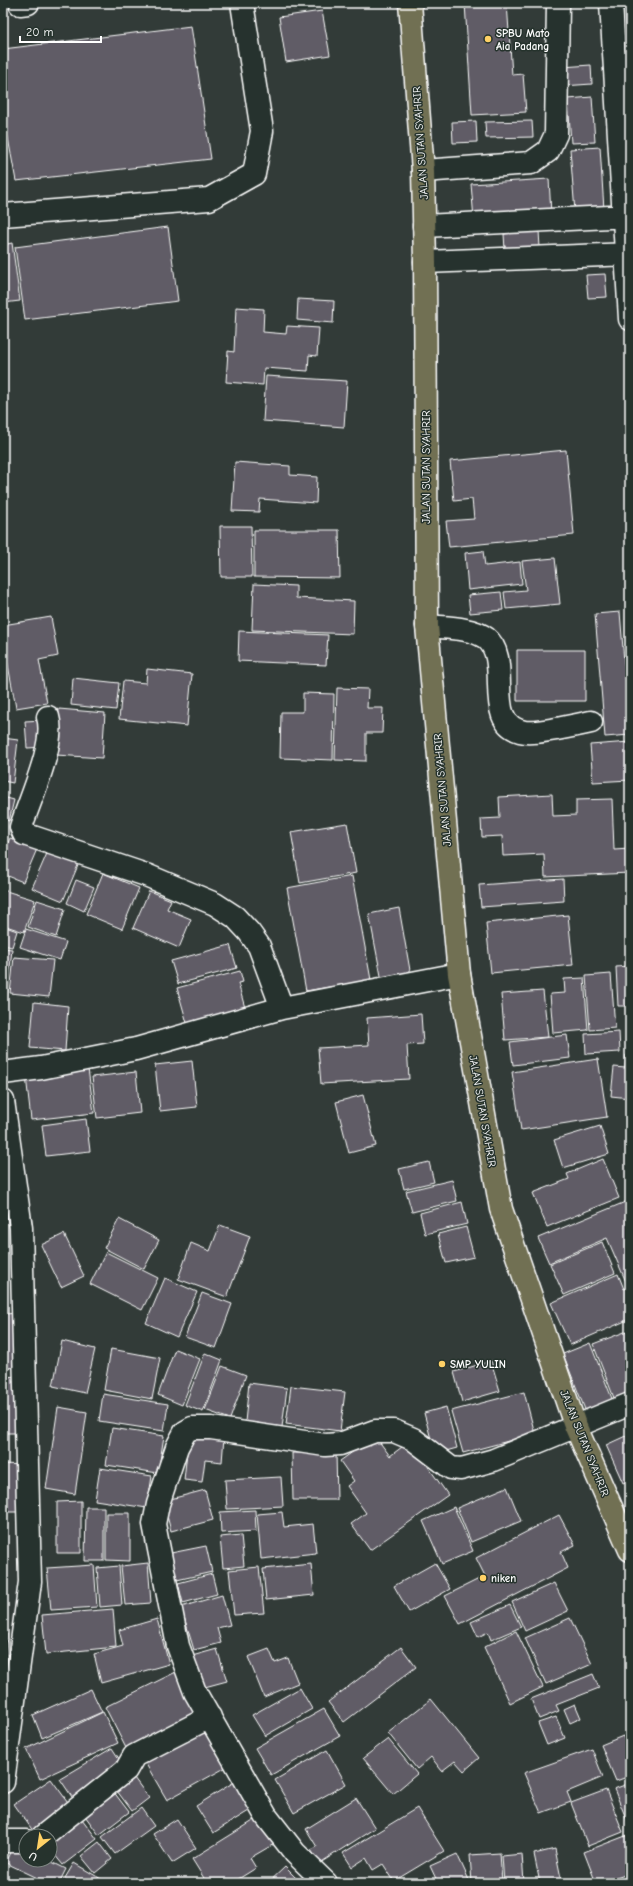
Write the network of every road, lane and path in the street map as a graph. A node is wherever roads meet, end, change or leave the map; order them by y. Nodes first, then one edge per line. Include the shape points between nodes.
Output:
1 (242, 3) edge
2 (410, 3) edge
3 (558, 3) edge
4 (611, 3) edge
5 (423, 171) junction
6 (3, 214) edge
7 (627, 216) edge
8 (424, 226) junction
9 (628, 254) edge
10 (425, 262) junction
11 (630, 319) edge
12 (427, 626) junction
13 (48, 717) dead end
14 (591, 722) dead end
15 (459, 974) junction
16 (282, 1008) junction
17 (3, 1073) edge
18 (3, 1101) edge
19 (630, 1404) edge
20 (575, 1426) junction
21 (630, 1550) edge
22 (210, 1717) junction
23 (3, 1782) edge
24 (53, 1828) edge
25 (3, 1841) edge
26 (18, 1841) edge
27 (326, 1883) edge

1 - 6 street via 262,131 254,174 209,199
2 - 5 main road, JALAN SUTAN SYAHRIR
3 - 5 street via 556,134 548,151 531,163
4 - 7 street
5 - 8 main road, JALAN SUTAN SYAHRIR
7 - 8 street
7 - 9 street
8 - 10 main road, JALAN SUTAN SYAHRIR
9 - 10 street
9 - 11 street
10 - 12 main road, JALAN SUTAN SYAHRIR
12 - 14 street via 472,631 487,639 496,653 504,721 512,729 526,732
12 - 15 main road, JALAN SUTAN SYAHRIR
13 - 16 street via 51,731 49,747 21,827 24,834 146,875 214,904 235,917 259,946
15 - 16 street
15 - 20 main road, JALAN SUTAN SYAHRIR via 501,1209
16 - 17 street via 136,1049
18 - 23 street via 21,1228 30,1582
19 - 20 street
20 - 21 main road, JALAN SUTAN SYAHRIR
20 - 22 street via 494,1460 461,1470 451,1468 413,1439 394,1431 375,1431 340,1444 325,1445 211,1428 188,1429 177,1447 154,1524 178,1646 195,1692
22 - 24 street via 134,1756 126,1770
22 - 27 street via 266,1816 295,1853
25 - 26 street

